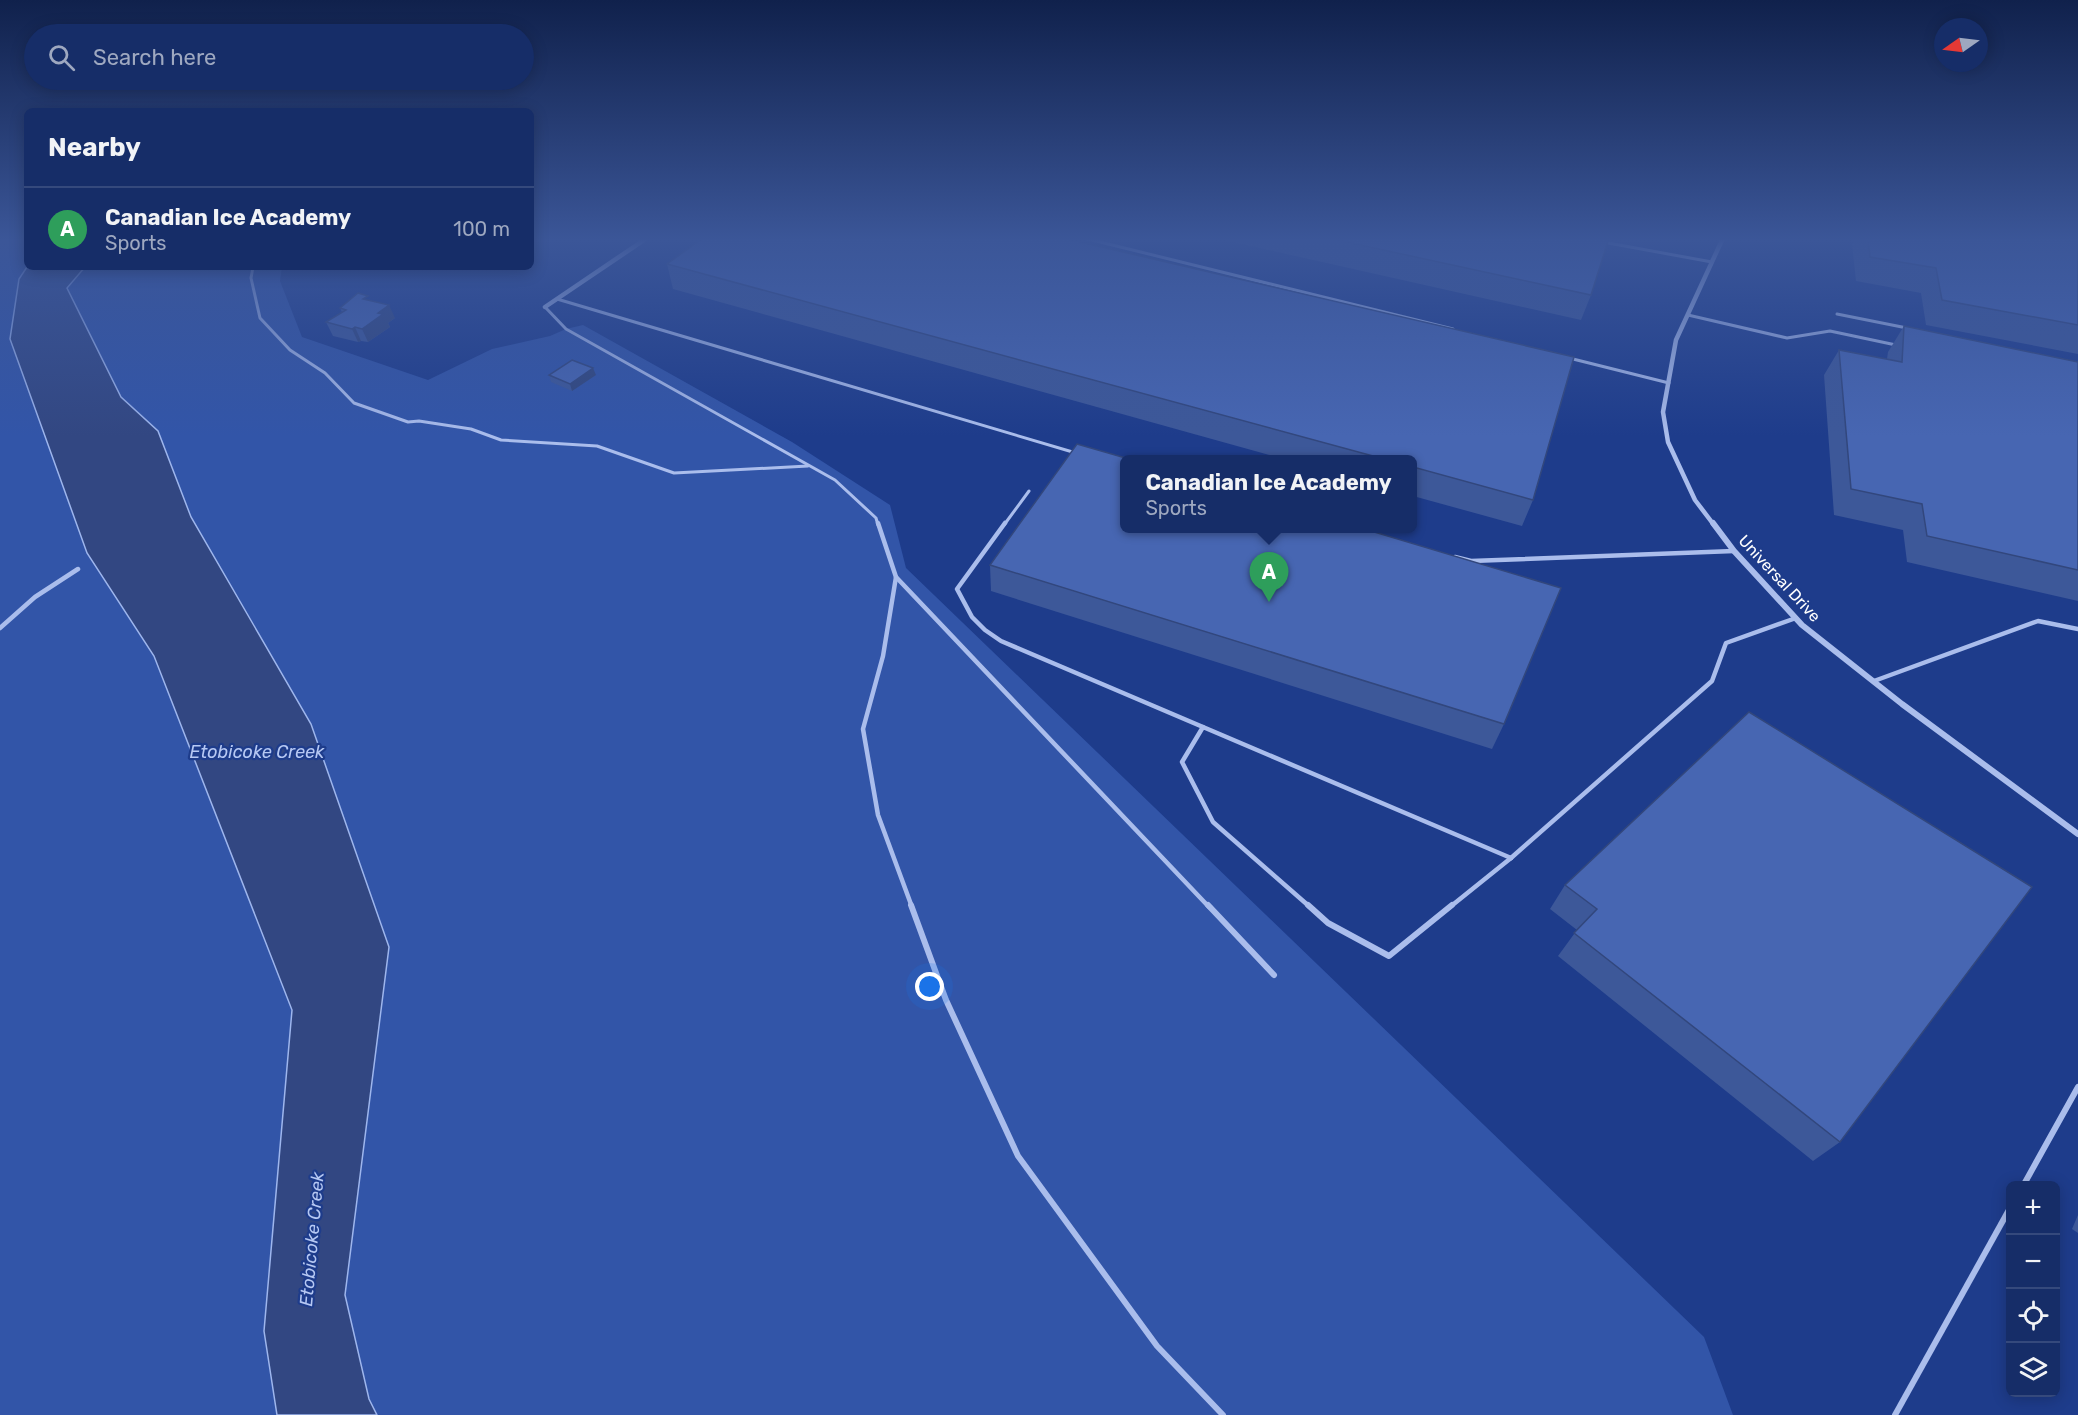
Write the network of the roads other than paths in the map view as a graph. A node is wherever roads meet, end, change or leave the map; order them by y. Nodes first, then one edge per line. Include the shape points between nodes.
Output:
1 (257, 304) edge
2 (550, 304) edge
3 (574, 304) edge
4 (1351, 304) edge
5 (1693, 304) edge
6 (545, 308) joint
7 (1837, 314) dead end
8 (1688, 315) junction
9 (1917, 330) edge
10 (1464, 332) edge
11 (1898, 345) dead end
12 (1566, 357) edge
13 (1669, 382) junction
14 (1080, 454) edge
15 (810, 466) junction
16 (1029, 491) dead end
17 (1734, 550) junction
18 (1449, 555) edge
19 (78, 569) dead end
20 (896, 577) junction
21 (1796, 618) junction
22 (0, 628) edge
23 (2078, 629) edge
24 (1874, 681) junction
25 (1203, 727) junction
26 (2078, 834) edge
27 (1511, 858) junction
28 (1274, 975) dead end
29 (2078, 1087) edge
30 (2025, 1181) edge
31 (2006, 1215) edge
32 (1223, 1415) edge
33 (1894, 1415) edge

1 - 15 lane via 260,318 290,350 325,373 354,403 408,422 471,429 501,440 597,446 674,473
2 - 6 street
3 - 14 lane
4 - 10 lane
5 - 8 street, Universal Drive
6 - 15 lane via 566,329
7 - 9 lane
8 - 11 lane via 1787,338 1830,331
8 - 13 street, Universal Drive via 1676,340
12 - 13 lane
13 - 17 street, Universal Drive via 1663,412 1668,442 1695,500
15 - 20 lane via 835,480 876,518
16 - 25 lane via 957,589 964,609 987,634 1011,646
17 - 18 lane via 1471,561
17 - 21 street, Universal Drive
19 - 22 lane via 35,597
20 - 28 lane
20 - 32 lane via 883,656 863,729 878,815 946,1000 1018,1156 1157,1346
21 - 24 street, Universal Drive
21 - 27 lane via 1726,643 1712,681
23 - 24 lane via 2038,621
24 - 26 street, Universal Drive
25 - 27 lane
25 - 27 lane via 1182,762 1213,822 1328,923 1389,956
29 - 30 lane
31 - 33 lane

